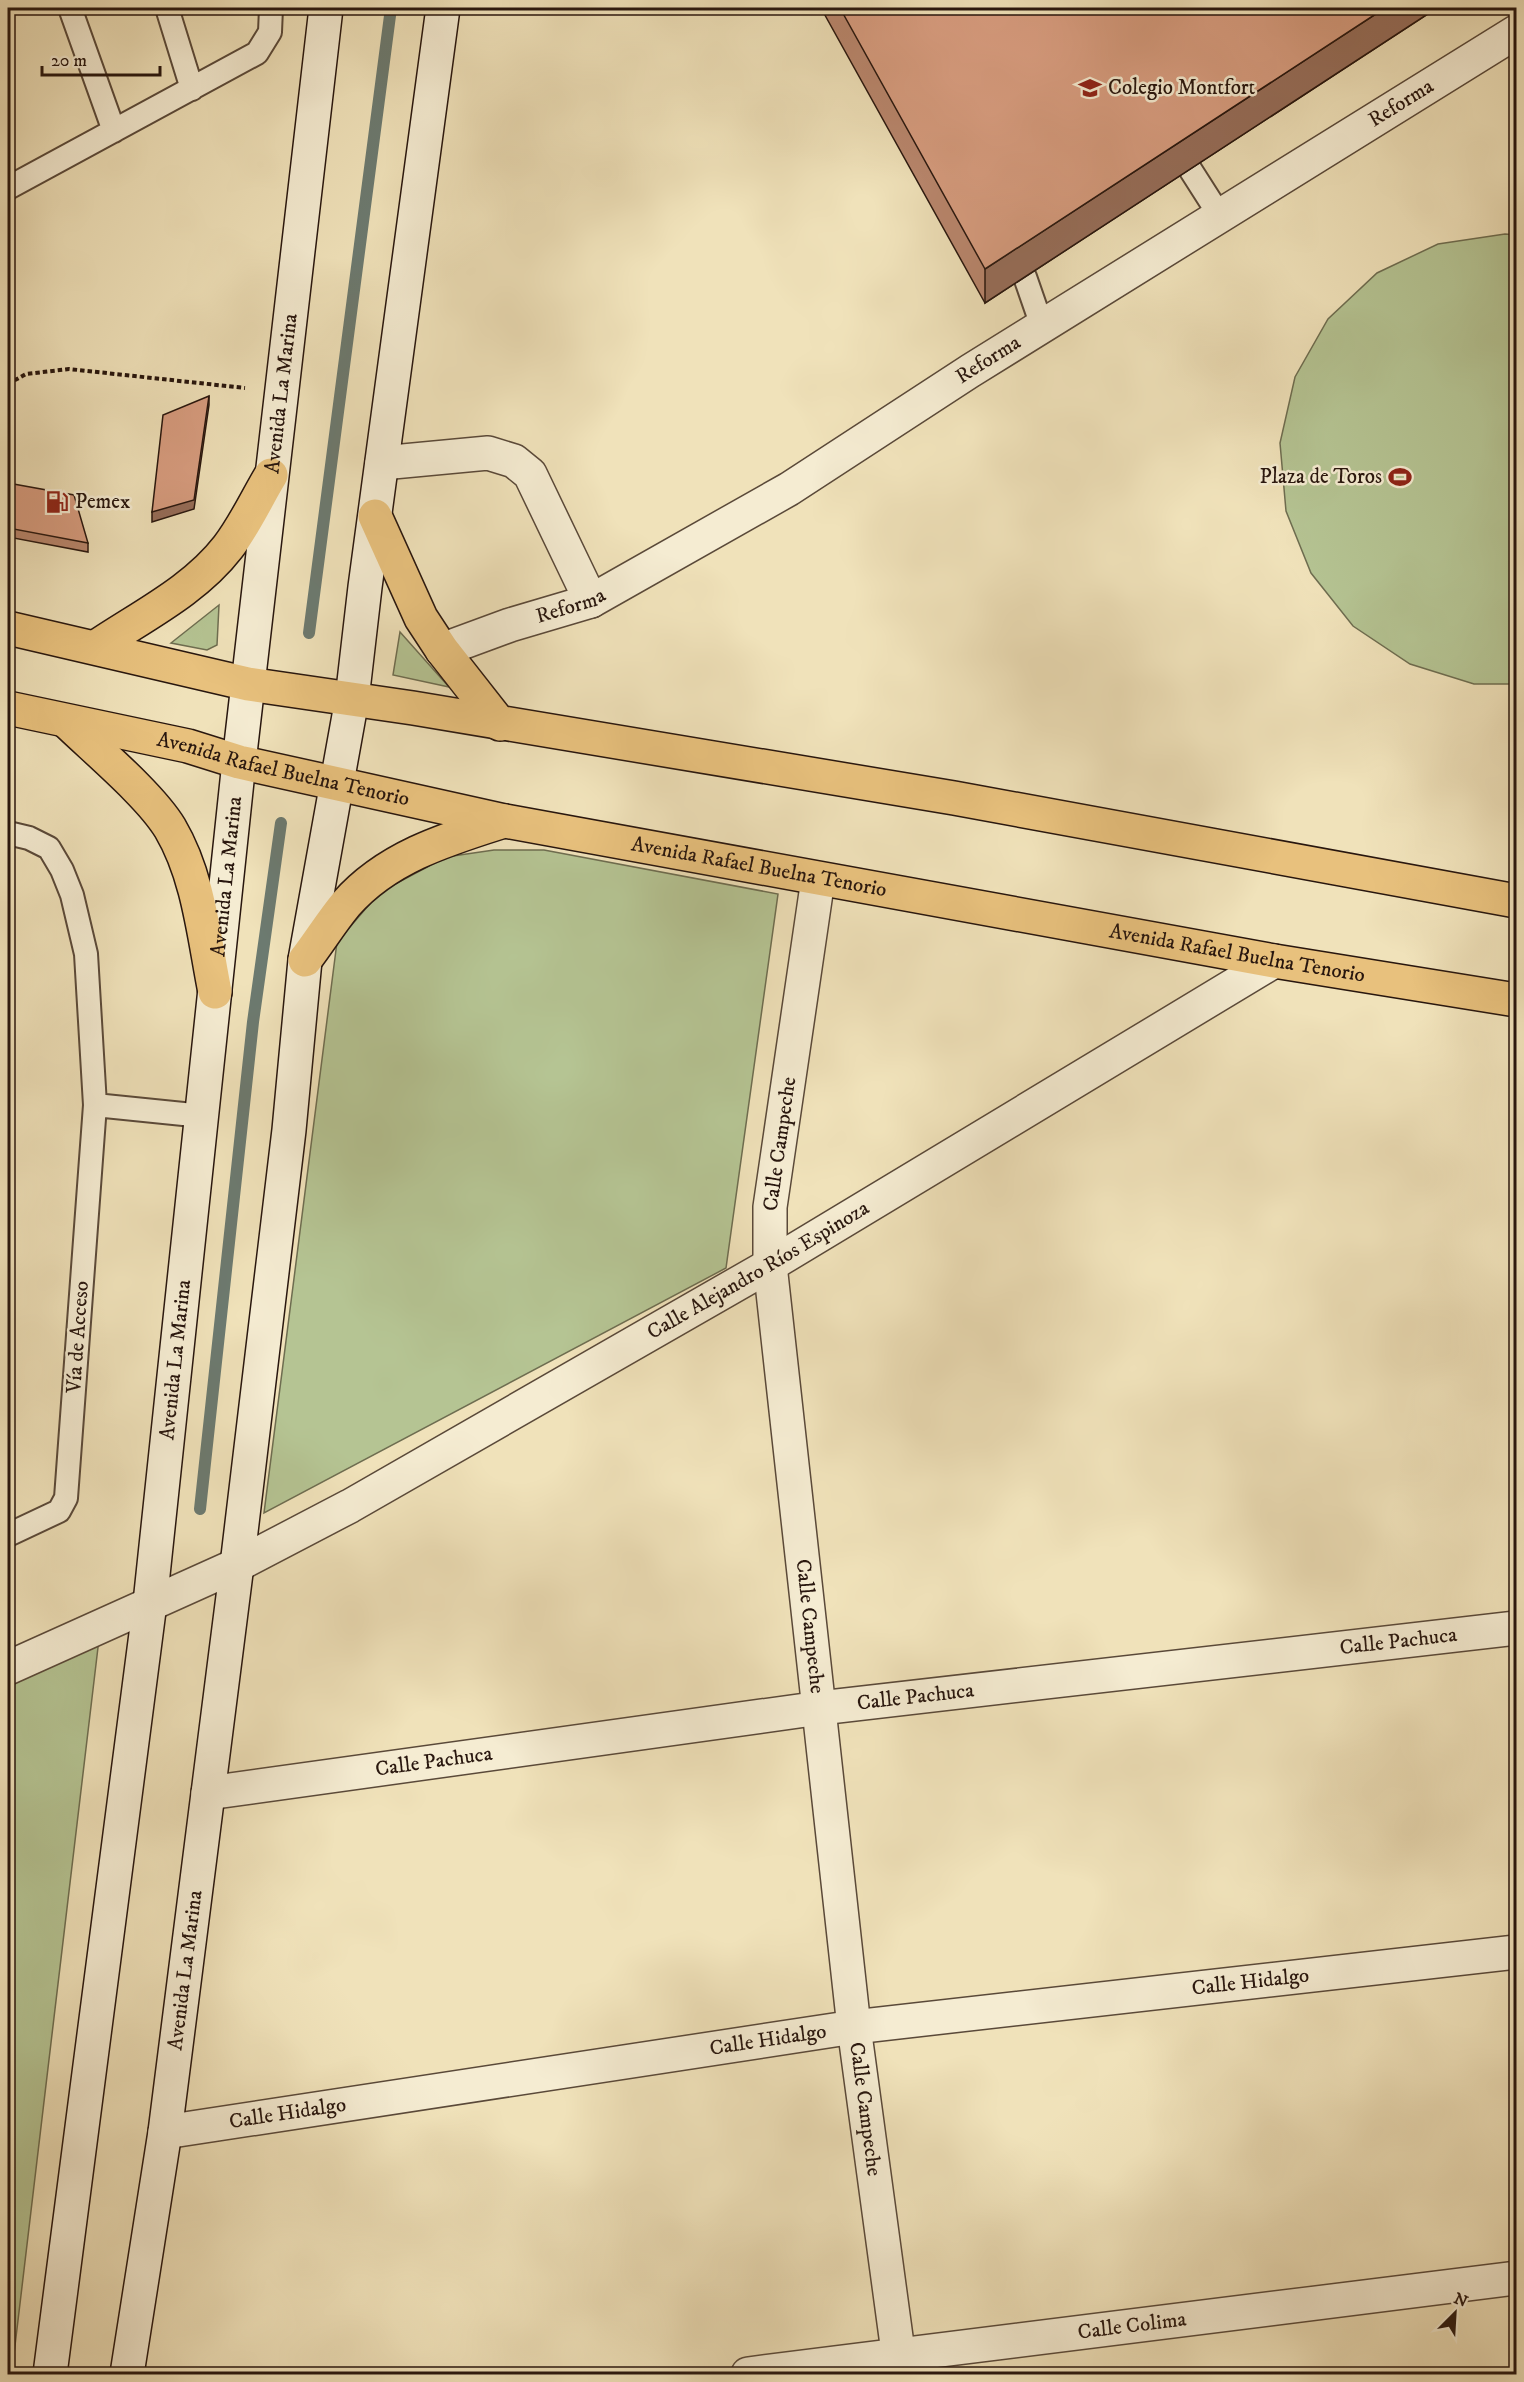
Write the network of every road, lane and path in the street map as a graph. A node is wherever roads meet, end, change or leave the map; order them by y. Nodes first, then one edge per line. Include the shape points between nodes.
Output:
1 (70, 8) edge
2 (167, 8) edge
3 (271, 8) edge
4 (326, 8) edge
5 (443, 8) edge
6 (1516, 32) edge
7 (192, 89) junction
8 (114, 131) junction
9 (1190, 169) edge
10 (8, 188) edge
11 (1220, 216) junction
12 (1025, 277) edge
13 (1042, 326) junction
14 (8, 384) edge
15 (281, 392) junction
16 (382, 463) junction
17 (271, 475) junction
18 (375, 516) junction
19 (591, 601) junction
20 (8, 628) edge
21 (96, 647) junction
22 (442, 650) junction
23 (248, 684) junction
24 (352, 699) junction
25 (8, 708) edge
26 (67, 722) junction
27 (500, 724) junction
28 (239, 762) junction
29 (336, 784) junction
30 (505, 821) junction
31 (8, 833) edge
32 (818, 879) junction
33 (1516, 902) edge
34 (305, 960) junction
35 (1274, 961) junction
36 (215, 992) junction
37 (1516, 1000) edge
38 (95, 1105) junction
39 (203, 1116) junction
40 (770, 1264) junction
41 (8, 1535) edge
42 (237, 1566) junction
43 (150, 1603) junction
44 (1516, 1628) edge
45 (8, 1668) edge
46 (820, 1708) junction
47 (208, 1793) junction
48 (1516, 1952) edge
49 (854, 2027) junction
50 (165, 2132) junction
51 (1516, 2278) edge
52 (900, 2364) edge
53 (50, 2374) edge
54 (128, 2374) edge
55 (748, 2374) edge

1 - 8 lane
2 - 7 lane
3 - 7 lane via 270,32 257,54
4 - 15 street, Avenida La Marina
5 - 16 street, Avenida La Marina
6 - 11 street, Reforma
7 - 8 lane
8 - 10 lane
9 - 11 lane
11 - 13 street, Reforma
12 - 13 lane
13 - 19 street, Reforma via 789,489
14 - 15 path via 26,374 69,369
15 - 17 street, Avenida La Marina
16 - 18 street, Avenida La Marina
16 - 19 street via 488,453 514,461 530,474
17 - 21 main road via 229,546 203,574 174,598
17 - 23 street, Avenida La Marina
18 - 22 main road via 421,618
18 - 24 street, Avenida La Marina
19 - 22 street, Reforma
20 - 21 main road
21 - 23 main road
22 - 27 main road
23 - 24 main road
23 - 28 street, Avenida La Marina
24 - 27 main road
24 - 29 street, Avenida La Marina
25 - 26 main road, Avenida Rafael Buelna Tenorio
26 - 28 main road, Avenida Rafael Buelna Tenorio via 188,746
26 - 36 main road via 169,827 193,880
27 - 33 main road via 954,798
28 - 29 main road, Avenida Rafael Buelna Tenorio
28 - 36 street, Avenida La Marina
29 - 30 main road, Avenida Rafael Buelna Tenorio
29 - 34 street, Avenida La Marina
30 - 32 main road, Avenida Rafael Buelna Tenorio
30 - 34 main road via 437,842 368,883 346,904
31 - 38 lane, Vía de Acceso via 49,848 72,895 86,954
32 - 35 main road, Avenida Rafael Buelna Tenorio
32 - 40 street, Calle Campeche via 770,1207
34 - 42 street, Avenida La Marina via 289,1130
35 - 37 main road, Avenida Rafael Buelna Tenorio
35 - 40 street, Calle Alejandro Ríos Espinoza
36 - 39 street, Avenida La Marina
38 - 39 lane
38 - 41 lane, Vía de Acceso via 66,1498 59,1511
39 - 43 street, Avenida La Marina
40 - 42 street, Calle Alejandro Ríos Espinoza via 350,1506
40 - 46 street, Calle Campeche
42 - 43 street
42 - 47 street, Avenida La Marina
43 - 45 street
43 - 53 street, Avenida La Marina
44 - 46 street, Calle Pachuca
46 - 47 street, Calle Pachuca
46 - 49 street, Calle Campeche
47 - 50 street, Avenida La Marina
48 - 49 street, Calle Hidalgo
49 - 50 street, Calle Hidalgo
49 - 52 street, Calle Campeche
50 - 54 street, Avenida La Marina
51 - 52 street, Calle Colima
52 - 55 street, Calle Colima

